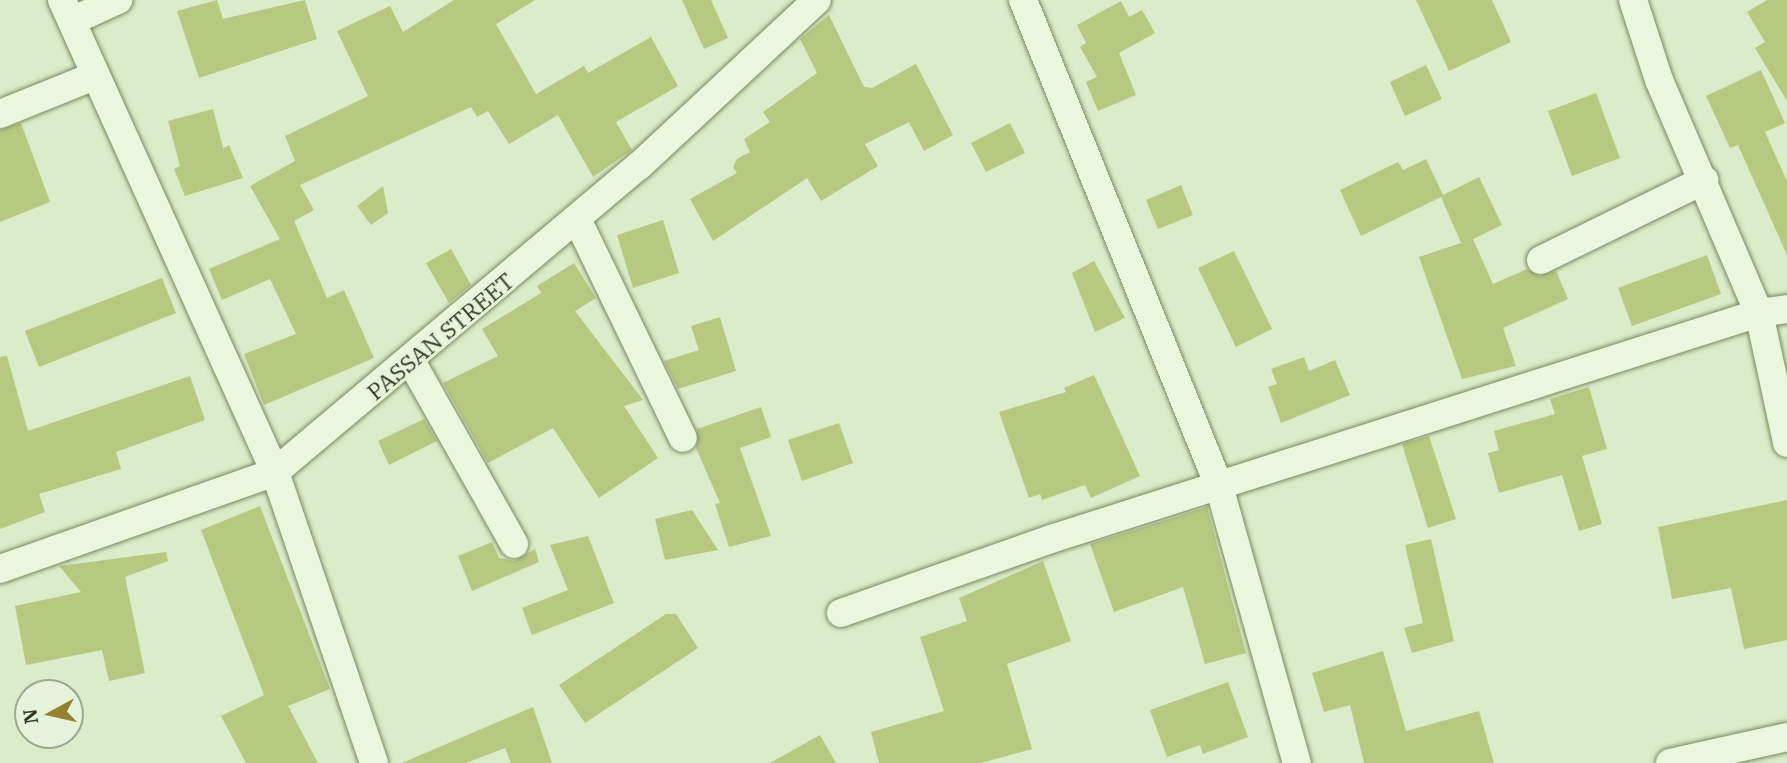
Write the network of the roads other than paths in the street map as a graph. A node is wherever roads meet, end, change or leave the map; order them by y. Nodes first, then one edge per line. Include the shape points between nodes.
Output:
1 (118, 0) edge
2 (817, 0) edge
3 (1023, 0) edge
4 (1633, 0) edge
5 (67, 10) edge
6 (94, 76) junction
7 (0, 114) edge
8 (1704, 180) junction
9 (576, 219) junction
10 (1541, 260) dead end
11 (1787, 309) edge
12 (1759, 313) junction
13 (411, 361) junction
14 (684, 438) dead end
15 (1787, 443) edge
16 (275, 472) junction
17 (1219, 486) junction
18 (514, 544) dead end
19 (0, 569) edge
20 (841, 613) dead end
21 (1787, 737) edge
22 (374, 763) edge
23 (1297, 763) edge
24 (1670, 763) edge

1 - 5 street
2 - 9 street, PASSAN STREET
3 - 17 street
4 - 8 street via 1659,80
5 - 6 street
6 - 7 street
6 - 16 street
8 - 10 street
8 - 12 street
9 - 13 street, PASSAN STREET
9 - 14 street
11 - 12 street
12 - 15 street
12 - 17 street
13 - 16 street, PASSAN STREET
13 - 18 street
16 - 19 street, PASSAN STREET
16 - 22 street
17 - 20 street
17 - 23 street
21 - 24 street

